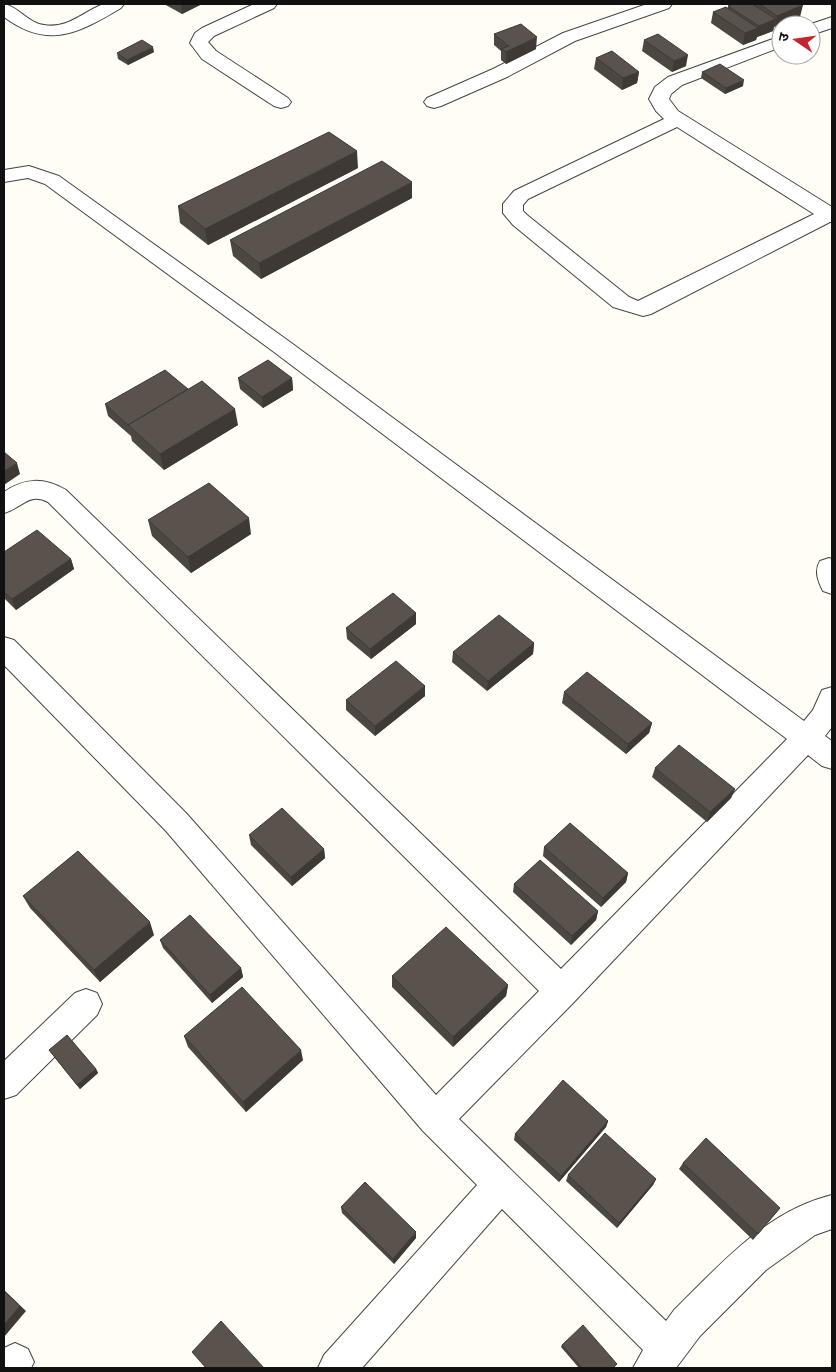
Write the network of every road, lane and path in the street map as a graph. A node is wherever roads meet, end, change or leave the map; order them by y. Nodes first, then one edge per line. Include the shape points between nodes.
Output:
1 (115, 4) edge
2 (268, 4) edge
3 (663, 4) edge
4 (4, 9) edge
5 (771, 45) edge
6 (281, 102) dead end
7 (434, 102) dead end
8 (678, 119) junction
9 (4, 176) edge
10 (830, 215) edge
11 (4, 504) edge
12 (4, 648) edge
13 (832, 698) edge
14 (806, 739) junction
15 (832, 757) edge
16 (562, 992) junction
17 (86, 1004) dead end
18 (4, 1083) edge
19 (434, 1119) junction
20 (500, 1184) junction
21 (832, 1212) edge
22 (660, 1358) edge
23 (338, 1368) edge

1 - 4 street via 86,22 57,31 33,28
2 - 6 street via 208,32 199,43 209,55
3 - 7 street via 569,37 500,73
5 - 8 street via 675,81 662,91 659,99 663,108
8 - 10 street
8 - 10 street via 522,195 513,204 514,213 621,302 633,308 643,308
9 - 14 street via 29,172 52,180 660,627
11 - 16 street via 35,487 56,496
12 - 19 street via 176,822
13 - 14 street via 824,716
14 - 15 street
14 - 16 street
16 - 19 street
17 - 18 street
19 - 20 street
20 - 22 street
20 - 23 street
21 - 22 street via 806,1220 752,1257 687,1324

